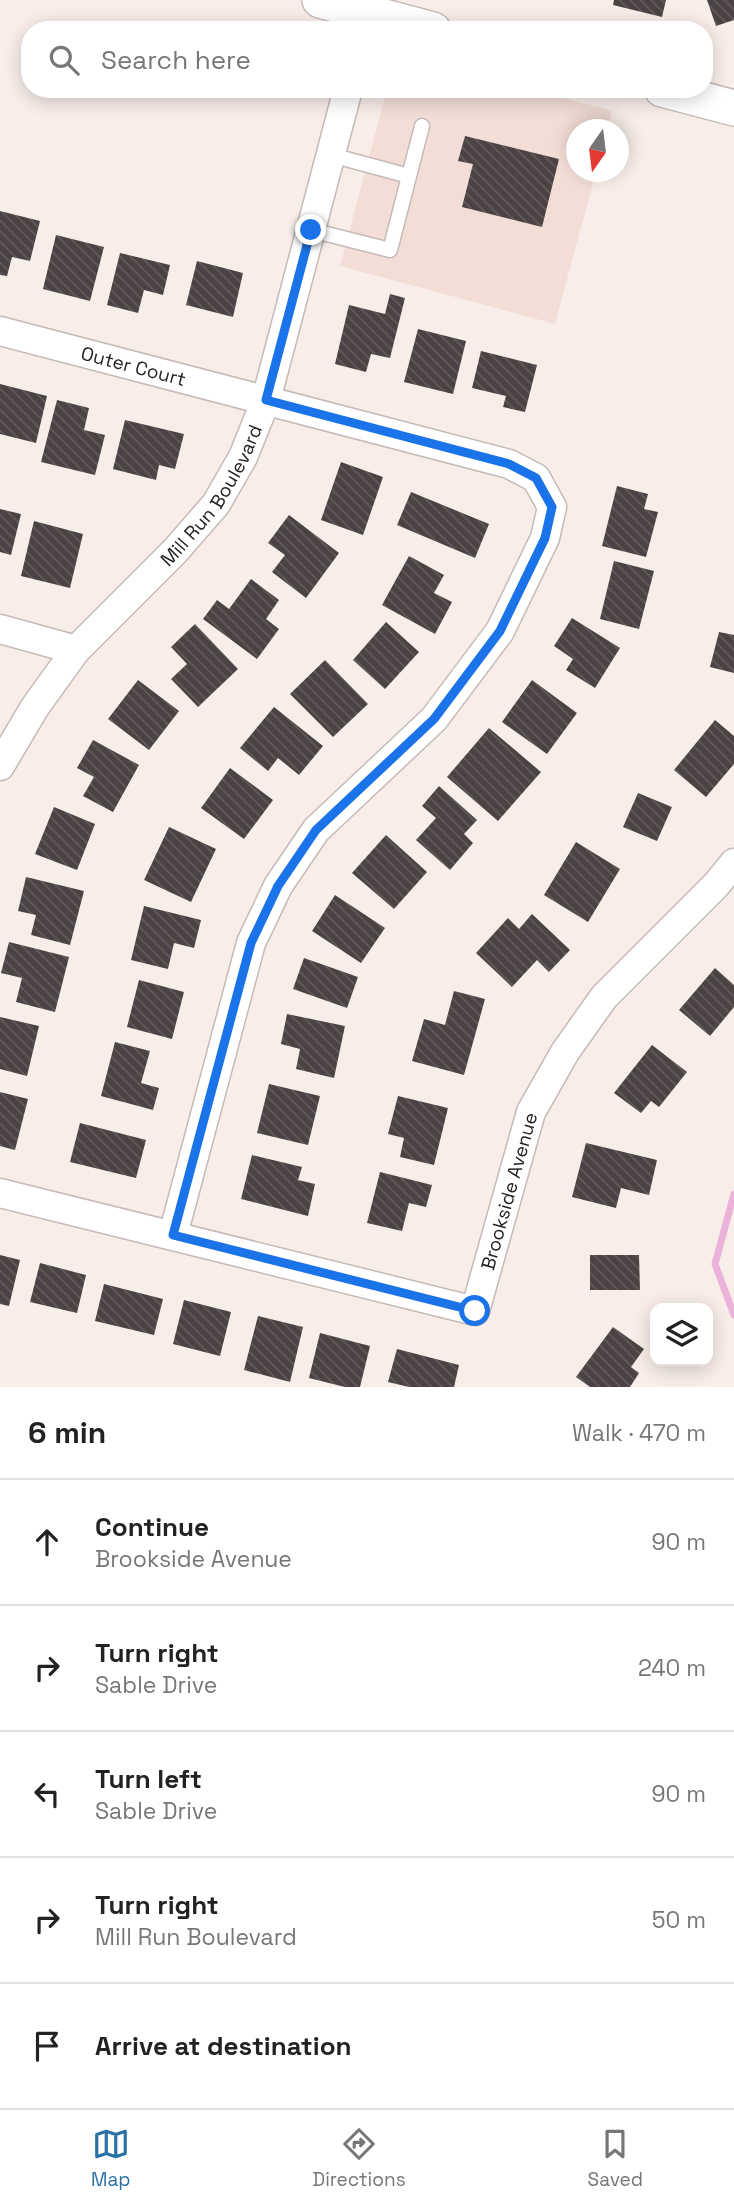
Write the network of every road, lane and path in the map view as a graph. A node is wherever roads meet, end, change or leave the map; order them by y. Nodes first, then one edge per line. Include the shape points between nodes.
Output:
1 (320, 0) edge
2 (367, 14) edge
3 (396, 21) edge
4 (346, 98) edge
5 (696, 98) edge
6 (734, 108) edge
7 (422, 126) dead end
8 (331, 155) junction
9 (409, 176) junction
10 (311, 230) junction
11 (0, 331) edge
12 (266, 400) junction
13 (0, 629) edge
14 (76, 650) junction
15 (0, 766) edge
16 (734, 863) edge
17 (0, 1193) edge
18 (173, 1235) junction

1 - 2 street
2 - 3 street
4 - 8 street, Mill Run Boulevard
5 - 6 street
7 - 9 lane
8 - 9 lane
8 - 10 street, Mill Run Boulevard
9 - 10 lane via 390,250
10 - 12 street, Mill Run Boulevard
11 - 12 street, Outer Court
12 - 14 street, Mill Run Boulevard via 243,457 216,504
12 - 18 street, Outer Court via 509,464 536,478 552,507 545,538 500,631 434,719 316,830 278,886 251,943
13 - 14 street
14 - 15 street, Mill Run Boulevard
16 - 18 street, Brookside Avenue via 604,997 544,1088 531,1112 475,1311
17 - 18 street, Brookside Avenue

